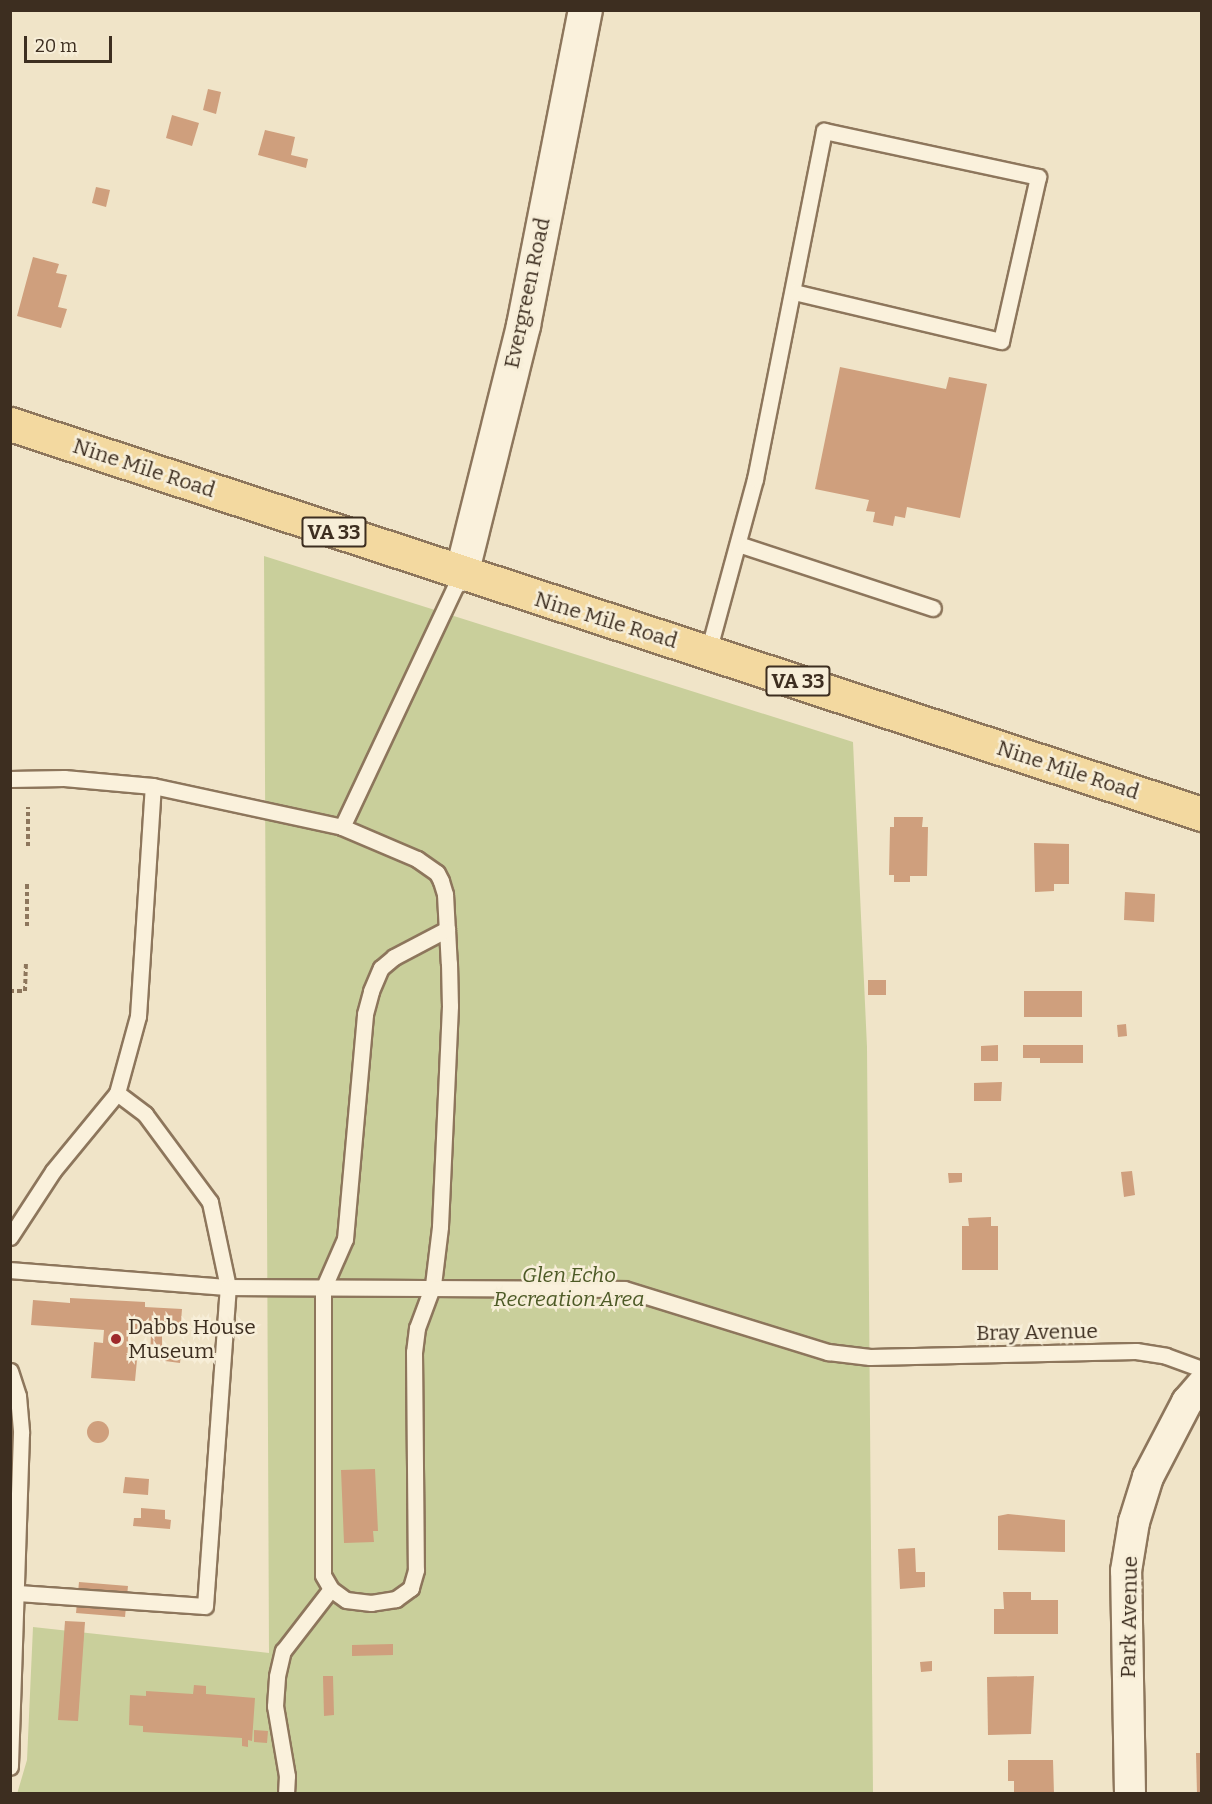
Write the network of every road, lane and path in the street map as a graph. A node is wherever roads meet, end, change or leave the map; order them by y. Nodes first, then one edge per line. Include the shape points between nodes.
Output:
1 (585, 10) edge
2 (794, 292) junction
3 (10, 424) edge
4 (738, 544) junction
5 (461, 574) junction
6 (933, 608) dead end
7 (708, 652) junction
8 (10, 779) edge
9 (153, 786) junction
10 (28, 807) dead end
11 (1202, 814) edge
12 (342, 827) junction
13 (28, 846) dead end
14 (27, 883) dead end
15 (27, 926) dead end
16 (447, 929) junction
17 (26, 964) dead end
18 (10, 991) edge
19 (117, 1093) junction
20 (10, 1237) edge
21 (10, 1270) edge
22 (433, 1286) junction
23 (228, 1287) junction
24 (323, 1289) junction
25 (1202, 1369) edge
26 (10, 1371) edge
27 (1202, 1385) edge
28 (331, 1589) junction
29 (18, 1593) junction
30 (10, 1767) edge
31 (286, 1794) edge
32 (1130, 1794) edge

1 - 5 street, Evergreen Road via 522,325
2 - 2 lane via 824,130 1038,177 1001,340
2 - 4 lane
3 - 5 main road, Nine Mile Road / VA 33
4 - 6 lane
4 - 7 lane
5 - 7 main road, Nine Mile Road / VA 33
5 - 12 lane
7 - 11 main road, Nine Mile Road / VA 33
8 - 9 lane via 64,778
9 - 12 lane
9 - 19 lane via 138,1016
10 - 13 path
12 - 16 lane via 417,859 437,873 445,894
14 - 15 path
16 - 22 lane via 450,1006 440,1227
16 - 24 lane via 394,957 381,968 371,991 365,1014 345,1239
17 - 18 path via 25,991
19 - 20 lane via 53,1171
19 - 23 lane via 145,1114 210,1202
21 - 23 lane, Bray Avenue
22 - 24 lane, Bray Avenue
22 - 25 lane, Bray Avenue via 624,1289 828,1352 870,1357 1136,1351 1166,1356
22 - 28 lane via 417,1328 414,1352 416,1570 411,1588 396,1599 371,1603 346,1600
23 - 24 lane, Bray Avenue
23 - 29 lane via 205,1606
24 - 28 lane via 322,1555 323,1575
26 - 29 lane via 18,1395 21,1433
27 - 32 street, Park Avenue via 1187,1402 1148,1477 1134,1522 1126,1571
28 - 31 lane via 283,1651 276,1716 287,1776
29 - 30 lane

